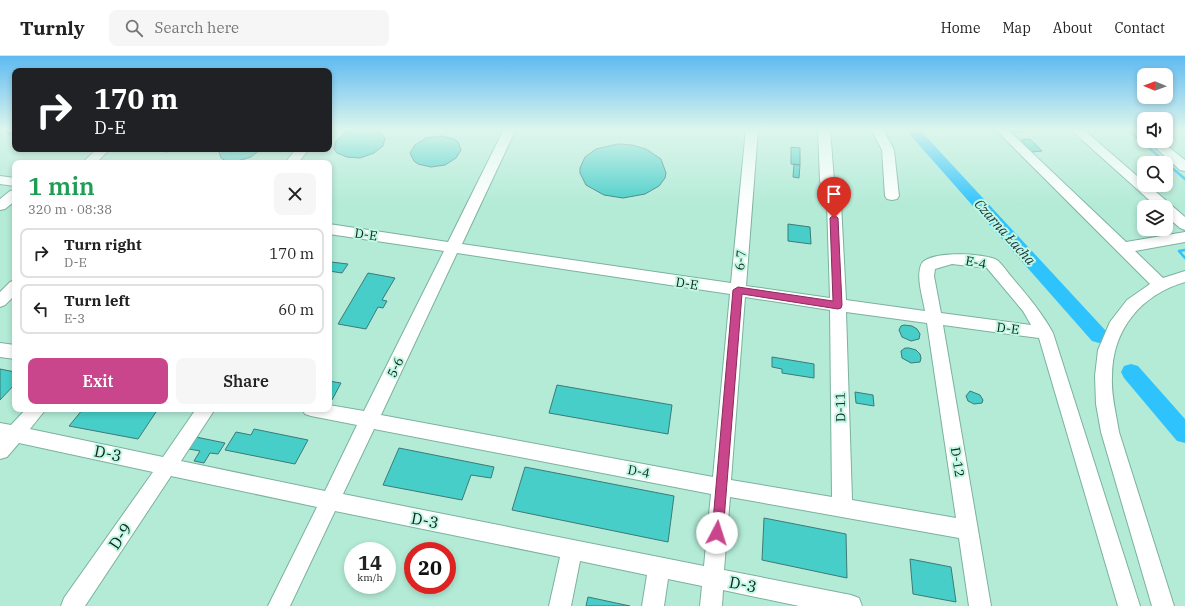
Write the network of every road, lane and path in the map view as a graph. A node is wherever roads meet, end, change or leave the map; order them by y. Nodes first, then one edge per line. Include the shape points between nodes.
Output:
1 (497, 155) edge
2 (750, 155) edge
3 (825, 155) edge
4 (888, 155) edge
5 (1027, 155) edge
6 (1105, 155) edge
7 (1170, 155) edge
8 (1185, 167) edge
9 (0, 180) edge
10 (12, 182) edge
11 (12, 196) edge
12 (892, 196) dead end
13 (1156, 200) edge
14 (0, 206) edge
15 (1173, 215) edge
16 (1185, 225) edge
17 (332, 229) edge
18 (1185, 237) edge
19 (452, 247) junction
20 (1123, 248) junction
21 (1185, 276) edge
22 (1160, 284) junction
23 (12, 289) edge
24 (738, 290) junction
25 (0, 301) edge
26 (838, 305) junction
27 (935, 319) junction
28 (1045, 333) junction
29 (0, 350) edge
30 (12, 352) edge
31 (33, 412) edge
32 (204, 412) edge
33 (326, 412) edge
34 (369, 421) junction
35 (7, 433) edge
36 (0, 451) edge
37 (167, 466) junction
38 (721, 487) junction
39 (331, 501) junction
40 (842, 508) junction
41 (968, 530) junction
42 (572, 550) junction
43 (658, 568) junction
44 (713, 578) junction
45 (72, 606) edge
46 (279, 606) edge
47 (560, 606) edge
48 (653, 606) edge
49 (711, 606) edge
50 (851, 606) edge
51 (980, 606) edge
52 (1129, 606) edge
53 (1163, 606) edge

1 - 19 street, 5-6
2 - 24 street, 6-7
3 - 26 street, D-11 via 827,181 834,203
4 - 12 street
5 - 20 street
6 - 13 street
7 - 8 street
9 - 10 street
11 - 14 street
15 - 16 street
17 - 19 street, D-E
18 - 20 street
19 - 24 street, D-E
19 - 34 street, 5-6
20 - 22 street
21 - 22 street
22 - 53 street via 1130,308 1112,332 1104,356 1102,378 1103,399 1113,446
23 - 25 street
24 - 26 street, D-E
24 - 38 street, 6-7
26 - 27 street, D-E
26 - 40 street, D-11
27 - 28 street, D-E
27 - 28 street, E-4 via 927,276 928,266 954,258 973,260 992,264 1028,307
27 - 41 street, D-12
28 - 52 street
29 - 30 street
31 - 35 street
32 - 37 street, D-9
33 - 34 street, D-4
34 - 38 street, D-4
34 - 39 street, 5-6
35 - 36 street
35 - 37 street, D-3
37 - 39 street, D-3
37 - 45 street, D-9
38 - 40 street, D-4
38 - 44 street, 6-7
39 - 42 street, D-3
39 - 46 street, 5-6
40 - 41 street, D-4
41 - 51 street, D-12
42 - 43 street, D-3
42 - 47 street
43 - 44 street, D-3
43 - 48 street
44 - 49 street, 6-7
44 - 50 street, D-3

